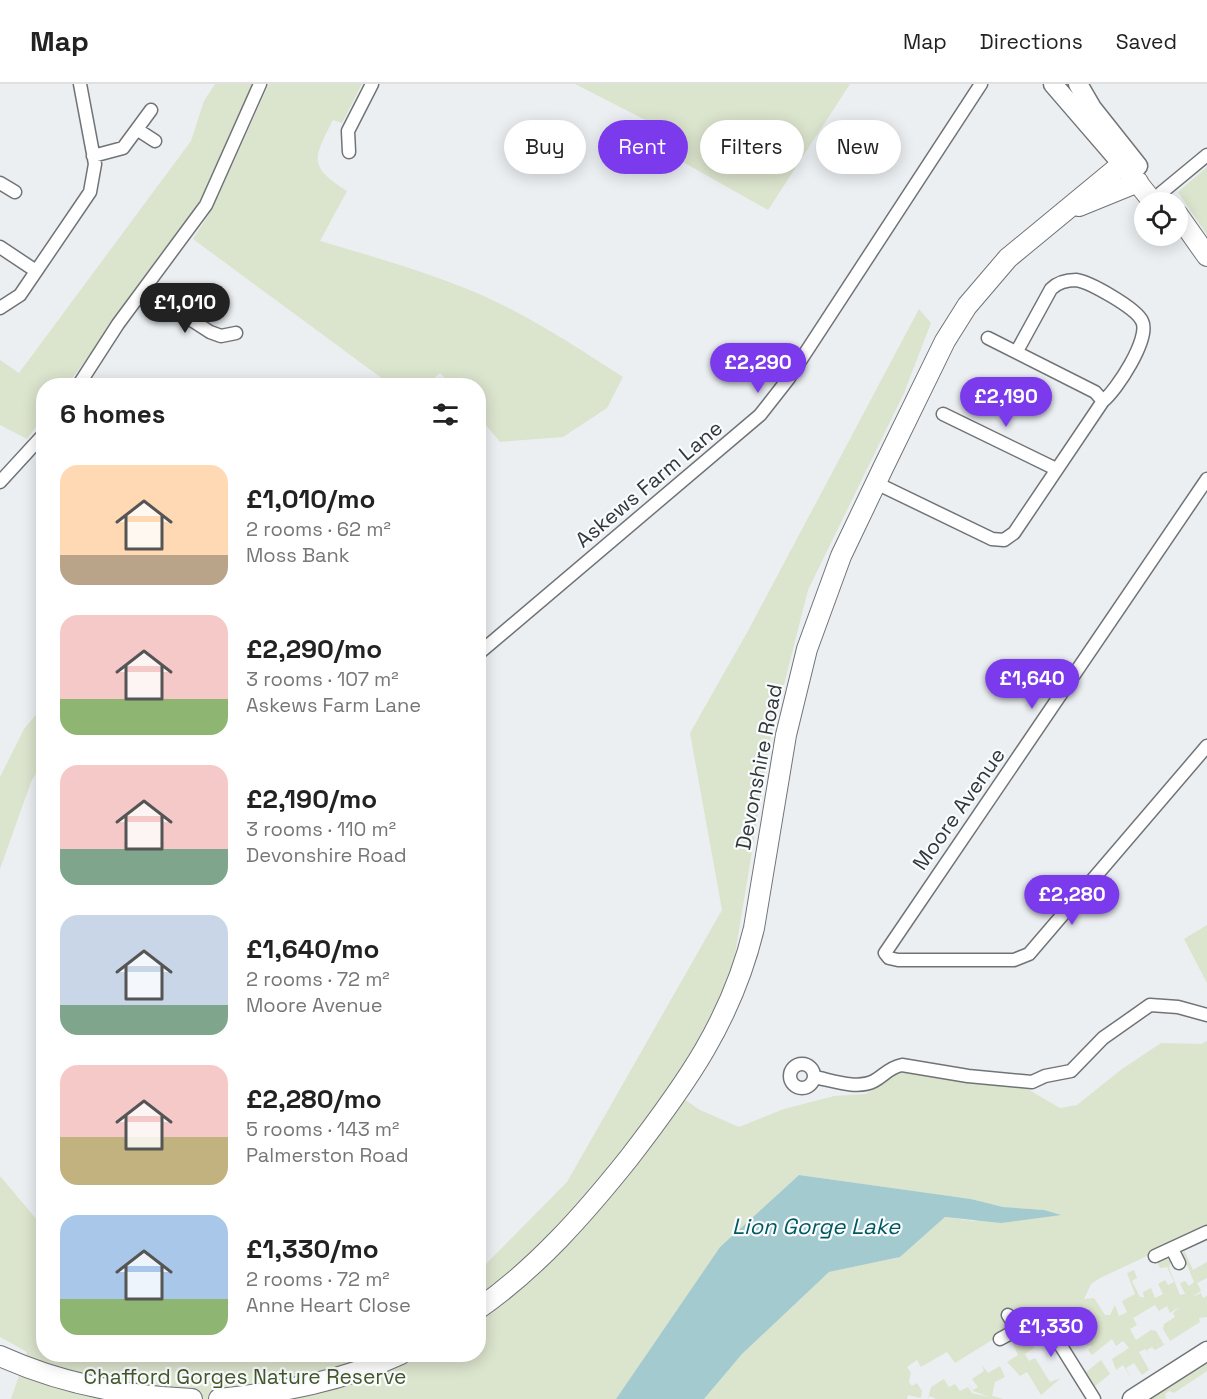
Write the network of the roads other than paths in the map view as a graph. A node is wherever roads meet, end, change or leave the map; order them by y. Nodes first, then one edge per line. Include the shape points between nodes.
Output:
1 (80, 84) edge
2 (260, 84) edge
3 (372, 84) edge
4 (981, 84) edge
5 (1053, 84) edge
6 (1062, 84) edge
7 (1078, 84) edge
8 (151, 110) dead end
9 (1076, 112) junction
10 (138, 130) junction
11 (154, 141) dead end
12 (349, 152) dead end
13 (1207, 155) edge
14 (93, 156) junction
15 (1133, 171) junction
16 (0, 183) edge
17 (15, 192) dead end
18 (1153, 192) edge
19 (1168, 192) edge
20 (1188, 229) edge
21 (1188, 245) edge
22 (0, 247) edge
23 (1207, 256) edge
24 (1207, 269) edge
25 (36, 271) junction
26 (145, 290) junction
27 (0, 308) edge
28 (236, 333) dead end
29 (988, 338) dead end
30 (1017, 351) junction
31 (83, 378) edge
32 (1103, 401) junction
33 (943, 414) dead end
34 (36, 443) edge
35 (1056, 468) junction
36 (1207, 479) edge
37 (0, 482) edge
38 (876, 483) junction
39 (486, 647) edge
40 (1207, 746) edge
41 (1206, 1014) edge
42 (814, 1077) dead end
43 (1207, 1232) edge
44 (1172, 1249) junction
45 (1155, 1256) dead end
46 (1179, 1263) dead end
47 (486, 1302) edge
48 (1008, 1315) dead end
49 (1017, 1329) junction
50 (1000, 1339) dead end
51 (1207, 1351) edge
52 (0, 1356) edge
53 (382, 1362) edge
54 (192, 1399) edge
55 (219, 1399) edge
56 (1094, 1399) edge
57 (1132, 1399) edge

1 - 14 street
2 - 26 street via 206,205
3 - 12 street via 348,131
4 - 39 street, Askews Farm Lane via 789,378 760,415
5 - 9 street
6 - 9 street
7 - 15 street
8 - 10 street
9 - 15 street
10 - 11 street
10 - 14 street via 123,148
13 - 19 street
14 - 25 street via 95,170 90,192
15 - 18 main road
15 - 38 main road, Devonshire Road via 1062,213 1008,258 967,306 945,341
16 - 17 street
20 - 23 main road
21 - 24 main road
22 - 25 street
25 - 27 street via 16,299
26 - 28 street via 210,332 222,336
26 - 31 street
29 - 30 street
30 - 32 street via 1095,392
30 - 32 street via 1051,289 1059,283 1080,281 1121,303 1141,319 1144,330 1117,388
32 - 35 street
33 - 35 street
34 - 37 street
35 - 38 street via 1014,534 1004,540 992,539
36 - 40 street, Moore Avenue via 885,952 889,958 898,960 1014,960 1029,954
38 - 47 main road, Devonshire Road via 842,556 807,649 786,735 754,928 720,1026 677,1095 606,1187 532,1265
41 - 42 street via 1150,1005 1103,1038 1071,1071 1032,1082 902,1065 892,1067 869,1083 842,1084
43 - 44 street
44 - 45 street
44 - 46 street
48 - 49 street
49 - 50 street
49 - 56 street via 1031,1322 1048,1327
51 - 57 street
52 - 54 main road via 100,1389
53 - 55 main road via 312,1385

